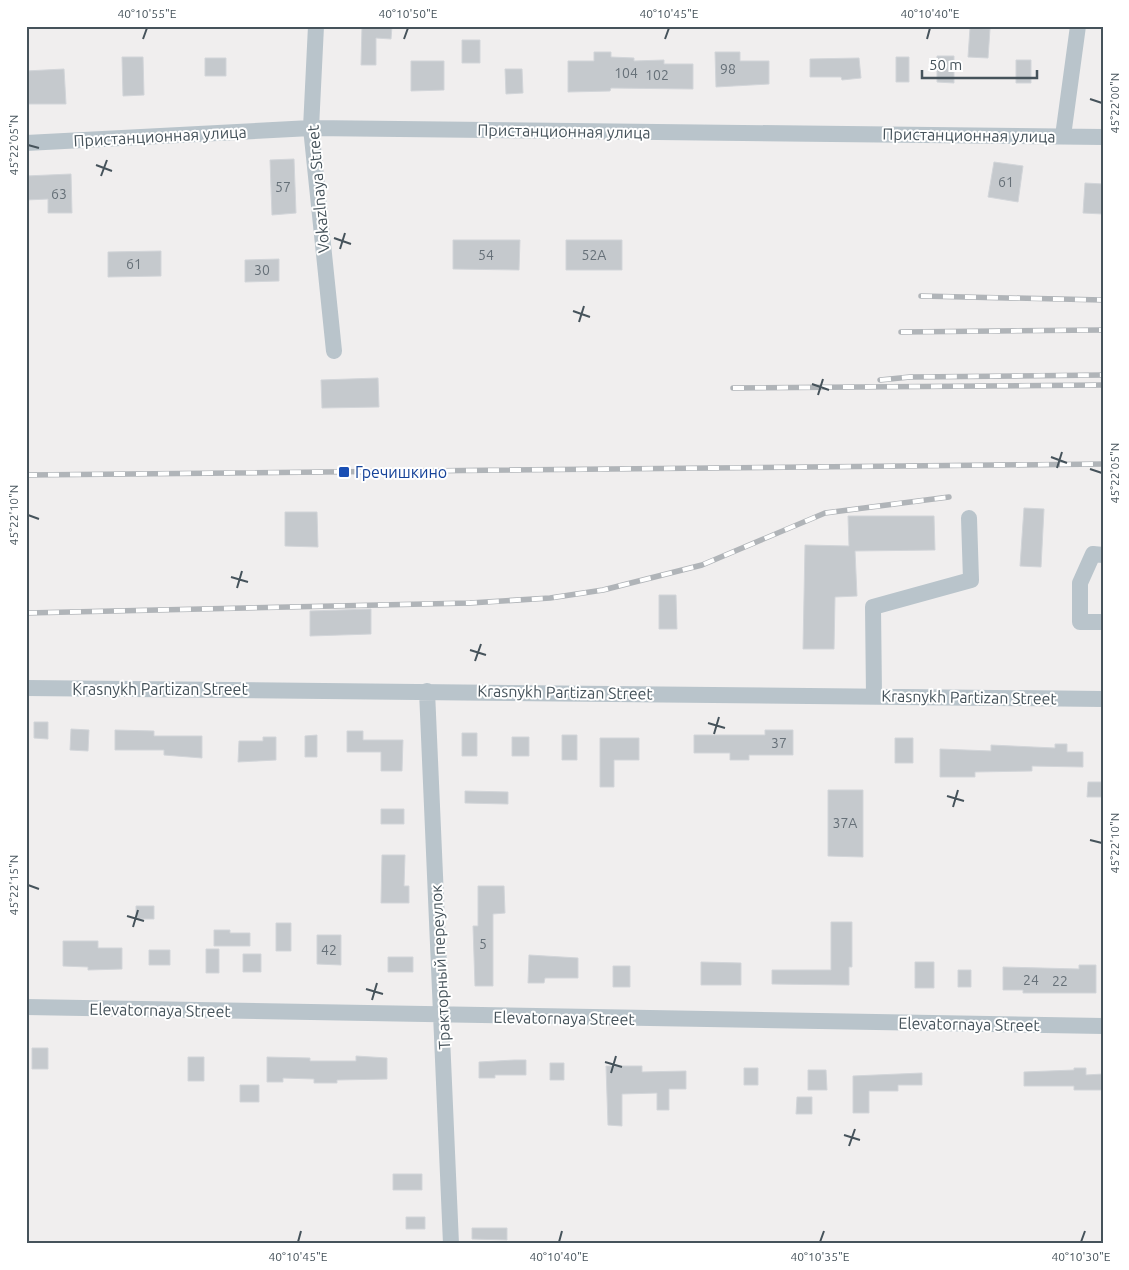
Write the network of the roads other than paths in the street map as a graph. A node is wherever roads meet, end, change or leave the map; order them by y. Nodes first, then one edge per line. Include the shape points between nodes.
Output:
1 (316, 26) edge
2 (1078, 26) edge
3 (311, 128) junction
4 (1063, 136) junction
5 (1103, 137) edge
6 (26, 143) edge
7 (334, 351) dead end
8 (969, 518) dead end
9 (1103, 555) edge
10 (1103, 622) edge
11 (26, 688) edge
12 (427, 691) junction
13 (874, 696) junction
14 (1103, 699) edge
15 (26, 1007) edge
16 (442, 1016) junction
17 (1103, 1026) edge
18 (451, 1244) edge

1 - 3 street, Vokazlnaya Street
2 - 4 street
3 - 4 street, Пристанционная улица
3 - 6 street, Пристанционная улица
3 - 7 street, Vokazlnaya Street
4 - 5 street, Пристанционная улица
8 - 13 street via 972,580 873,607
9 - 10 street via 1093,554 1080,583 1080,622
11 - 12 street, Krasnykh Partizan Street
12 - 13 street, Krasnykh Partizan Street
12 - 16 street, Тракторный переулок
13 - 14 street, Krasnykh Partizan Street
15 - 16 street, Elevatornaya Street
16 - 17 street, Elevatornaya Street
16 - 18 street, Тракторный переулок

